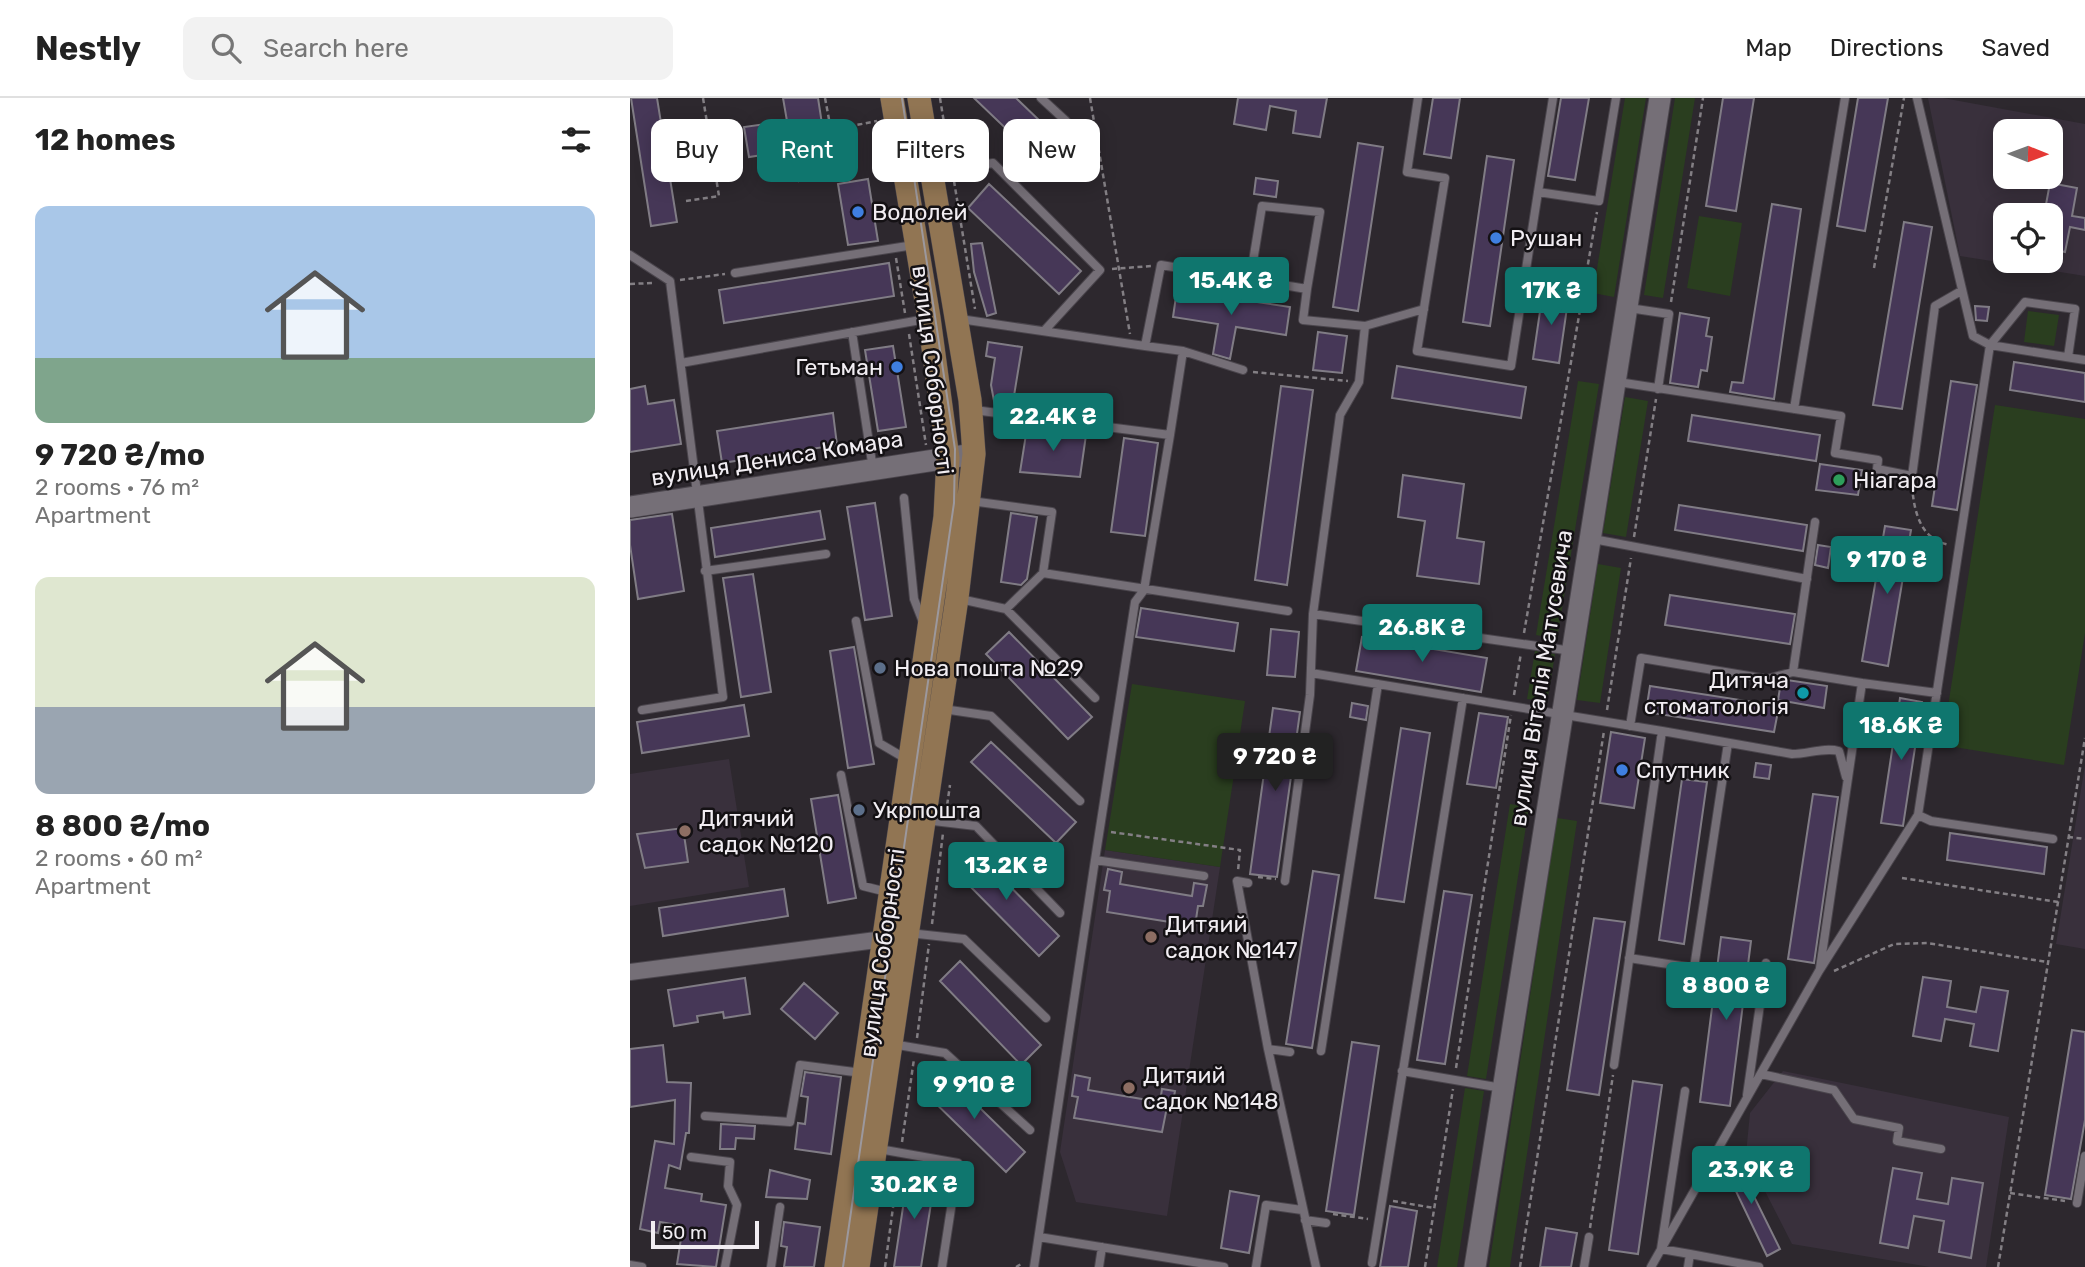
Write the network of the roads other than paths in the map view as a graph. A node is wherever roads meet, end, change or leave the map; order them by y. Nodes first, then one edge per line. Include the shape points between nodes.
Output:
1 (919, 98) edge
2 (1041, 98) edge
3 (1418, 98) edge
4 (1553, 98) edge
5 (1616, 98) edge
6 (1660, 98) edge
7 (1845, 98) edge
8 (1917, 98) edge
9 (883, 104) edge
10 (926, 119) edge
11 (1064, 119) edge
12 (989, 164) edge
13 (944, 182) edge
14 (1538, 192) junction
15 (906, 246) junction
16 (630, 255) edge
17 (735, 273) road end
18 (1250, 280) junction
19 (1307, 289) junction
20 (1961, 290) junction
21 (1626, 308) junction
22 (1424, 309) junction
23 (967, 320) junction
24 (918, 321) junction
25 (1366, 326) junction
26 (1044, 331) junction
27 (852, 332) junction
28 (1990, 345) junction
29 (1145, 346) junction
30 (1183, 351) junction
31 (2068, 357) junction
32 (2085, 360) edge
33 (681, 363) junction
34 (1243, 370) road end
35 (1615, 382) junction
36 (1658, 388) junction
37 (1794, 409) junction
38 (972, 410) junction
39 (1170, 435) junction
40 (974, 454) junction
41 (938, 460) junction
42 (873, 469) junction
43 (697, 497) junction
44 (904, 498) dead end
45 (971, 501) junction
46 (630, 507) edge
47 (1815, 522) dead end
48 (1590, 539) junction
49 (825, 554) dead end
50 (705, 571) junction
51 (1043, 573) junction
52 (1807, 579) junction
53 (1144, 590) junction
54 (957, 598) junction
55 (1006, 609) junction
56 (1288, 611) dead end
57 (1313, 614) junction
58 (856, 621) dead end
59 (928, 634) junction
60 (1572, 651) junction
61 (1793, 672) junction
62 (1311, 673) junction
63 (1862, 683) junction
64 (1378, 684) junction
65 (1937, 693) junction
66 (1095, 698) dead end
67 (1463, 698) junction
68 (939, 708) junction
69 (642, 710) dead end
70 (1562, 715) junction
71 (1630, 726) junction
72 (1662, 732) junction
73 (1728, 743) junction
74 (909, 761) junction
75 (841, 775) dead end
76 (1847, 787) junction
77 (1080, 801) dead end
78 (1918, 814) junction
79 (934, 821) junction
80 (2053, 839) road end
81 (1095, 860) junction
82 (1205, 876) dead end
83 (1285, 881) road end
84 (1248, 883) dead end
85 (891, 893) junction
86 (1060, 914) dead end
87 (919, 934) junction
88 (884, 939) junction
89 (1629, 958) junction
90 (1766, 964) dead end
91 (1819, 971) junction
92 (630, 972) edge
93 (1045, 1018) dead end
94 (891, 1044) junction
95 (1268, 1049) junction
96 (1321, 1051) dead end
97 (1290, 1052) dead end
98 (1614, 1065) road end
99 (1402, 1071) junction
100 (865, 1073) junction
101 (1761, 1074) junction
102 (1504, 1088) junction
103 (1685, 1091) dead end
104 (1746, 1101) junction
105 (705, 1116) dead end
106 (1030, 1130) dead end
107 (875, 1149) junction
108 (1941, 1149) dead end
109 (2085, 1156) edge
110 (691, 1157) dead end
111 (2077, 1203) road end
112 (780, 1207) dead end
113 (1302, 1210) junction
114 (1305, 1220) junction
115 (1326, 1223) dead end
116 (1039, 1237) junction
117 (1589, 1237) road end
118 (1102, 1247) junction
119 (1661, 1249) junction
120 (1690, 1254) junction
121 (1372, 1263) dead end
122 (630, 1265) edge
123 (642, 1267) edge
124 (725, 1267) edge
125 (771, 1267) edge
126 (836, 1267) edge
127 (858, 1267) edge
128 (942, 1267) edge
129 (1034, 1267) edge
130 (1099, 1267) edge
131 (1224, 1267) edge
132 (1256, 1267) edge
133 (1316, 1267) edge
134 (1475, 1267) edge
135 (1584, 1267) edge
136 (1651, 1267) edge
137 (1688, 1267) edge
138 (1759, 1267) edge

1 - 10 main road, вулиця Соборності
2 - 11 lane
3 - 22 lane via 1407,172 1444,178
4 - 14 lane
5 - 14 lane via 1599,201
6 - 21 street, вулиця Віталія Матусевича
7 - 37 lane
8 - 20 lane
9 - 15 main road, вулиця Соборності
12 - 26 lane via 1100,270
13 - 23 main road, вулиця Соборності
14 - 22 lane via 1511,366 1417,351
15 - 17 lane
15 - 24 main road, вулиця Соборності
16 - 33 lane via 670,281
18 - 19 lane
18 - 19 lane via 1262,206 1320,212
18 - 29 lane via 1161,265
19 - 25 lane via 1303,320
20 - 28 lane via 1973,336
20 - 37 lane via 1935,306 1912,476 1877,469 1878,460 1835,453 1840,416
21 - 35 street, вулиця Віталія Матусевича
21 - 36 lane via 1669,314
22 - 25 lane
23 - 26 lane
23 - 38 main road, вулиця Соборності
24 - 27 lane
24 - 41 main road, вулиця Соборності
25 - 57 lane via 1359,382 1340,415
26 - 29 lane
27 - 33 lane
27 - 42 lane
28 - 31 lane
28 - 31 lane via 2025,302 2076,309
28 - 65 lane
29 - 30 lane
30 - 34 lane
30 - 39 lane
31 - 32 lane
33 - 43 lane
35 - 36 lane
35 - 48 street, вулиця Віталія Матусевича
36 - 37 lane
38 - 39 lane
38 - 40 main road, вулиця Соборності
39 - 53 lane
40 - 41 street, вулиця Дениса Комара
40 - 45 main road, вулиця Соборності
41 - 42 street, вулиця Дениса Комара
41 - 59 main road, вулиця Соборності via 945,517
42 - 43 street, вулиця Дениса Комара
43 - 46 street, вулиця Дениса Комара
43 - 50 lane
44 - 59 lane via 914,599
45 - 51 lane via 1052,512
45 - 54 main road, вулиця Соборності
47 - 52 lane
48 - 52 lane
48 - 60 street, вулиця Віталія Матусевича
49 - 50 lane
50 - 69 lane via 723,697
51 - 53 lane
51 - 55 lane
52 - 61 lane
53 - 56 lane
53 - 81 lane via 1135,602
54 - 55 lane
54 - 68 main road, вулиця Соборності
55 - 66 lane
57 - 60 lane
57 - 62 lane
58 - 74 lane via 878,743
59 - 74 main road, вулиця Соборності
60 - 70 street, вулиця Віталія Матусевича
61 - 63 lane
61 - 71 lane via 1767,679 1642,658
62 - 64 lane
62 - 83 lane
63 - 65 lane
63 - 76 lane
64 - 67 lane
64 - 96 lane
65 - 78 lane
67 - 70 lane
67 - 99 lane
68 - 77 lane via 991,716
68 - 79 main road, вулиця Соборності
70 - 71 lane
70 - 102 street, вулиця Віталія Матусевича
71 - 72 lane
72 - 73 lane
72 - 89 lane
73 - 76 lane via 1792,754 1828,748 1839,751
73 - 89 lane via 1694,968
74 - 85 main road, вулиця Соборності
75 - 85 lane via 863,886
76 - 91 lane
78 - 80 lane via 1931,821
78 - 91 lane
79 - 86 lane via 976,826
79 - 87 main road, вулиця Соборності
81 - 82 lane
81 - 116 lane
84 - 95 lane via 1237,878
85 - 88 main road, вулиця Соборності
87 - 93 lane via 964,939
87 - 94 main road, вулиця Соборності
88 - 92 street
88 - 100 main road, вулиця Соборності
89 - 98 lane
90 - 104 lane
91 - 101 lane
94 - 106 lane via 945,1053
94 - 107 main road, вулиця Соборності
95 - 97 lane
95 - 113 lane
99 - 102 lane
99 - 121 lane
100 - 105 lane via 800,1065 789,1122
100 - 126 main road, вулиця Соборності
101 - 104 lane
101 - 108 lane via 1833,1090 1854,1119 1899,1128 1897,1141
102 - 134 street, вулиця Віталія Матусевича
103 - 119 lane
104 - 119 lane
107 - 127 main road, вулиця Соборності
107 - 128 lane via 958,1163
109 - 111 lane
110 - 124 lane via 730,1162 729,1186 737,1205
112 - 125 lane
113 - 114 lane
113 - 132 lane via 1266,1205
114 - 115 lane
114 - 133 lane
116 - 118 lane
116 - 129 lane
117 - 135 lane
118 - 130 lane
118 - 131 lane
119 - 120 lane
119 - 136 lane
120 - 137 lane
120 - 138 lane
122 - 123 lane

